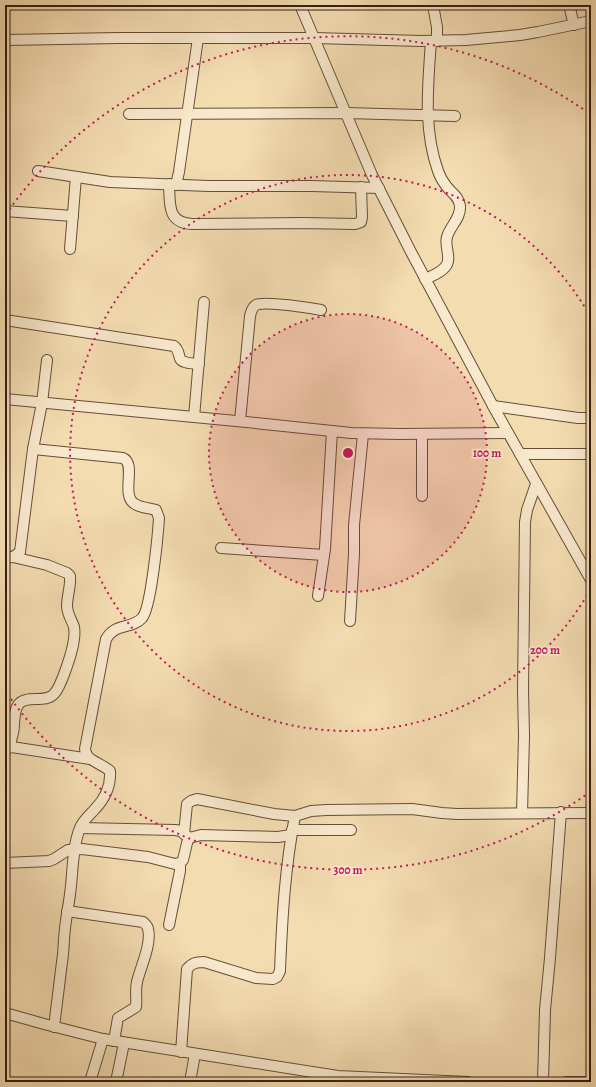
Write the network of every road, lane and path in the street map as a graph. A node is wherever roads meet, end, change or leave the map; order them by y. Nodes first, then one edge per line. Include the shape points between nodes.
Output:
1 (300, 5) edge
2 (433, 5) edge
3 (569, 5) edge
4 (591, 21) edge
5 (574, 25) junction
6 (198, 38) junction
7 (314, 38) junction
8 (5, 40) edge
9 (434, 41) junction
10 (346, 113) junction
11 (129, 114) dead end
12 (187, 114) junction
13 (428, 116) junction
14 (455, 116) dead end
15 (38, 171) dead end
16 (76, 177) junction
17 (173, 185) junction
18 (360, 187) junction
19 (380, 188) junction
20 (5, 211) edge
21 (73, 216) junction
22 (70, 249) dead end
23 (425, 279) junction
24 (204, 302) dead end
25 (322, 310) dead end
26 (5, 320) edge
27 (46, 360) dead end
28 (199, 364) junction
29 (5, 399) edge
30 (42, 403) junction
31 (493, 406) junction
32 (194, 417) junction
33 (591, 418) edge
34 (240, 421) junction
35 (332, 431) junction
36 (508, 433) junction
37 (363, 434) junction
38 (422, 434) junction
39 (33, 449) junction
40 (520, 454) junction
41 (591, 454) edge
42 (536, 484) junction
43 (422, 496) dead end
44 (221, 548) dead end
45 (324, 555) junction
46 (9, 557) edge
47 (591, 580) edge
48 (318, 596) dead end
49 (350, 621) dead end
50 (7, 747) edge
51 (90, 758) junction
52 (561, 812) junction
53 (591, 812) edge
54 (522, 813) junction
55 (295, 816) junction
56 (80, 828) junction
57 (351, 830) dead end
58 (292, 833) junction
59 (187, 836) junction
60 (75, 849) junction
61 (5, 863) edge
62 (180, 863) junction
63 (67, 911) junction
64 (170, 925) dead end
65 (5, 1013) edge
66 (54, 1027) junction
67 (103, 1039) junction
68 (119, 1042) junction
69 (181, 1052) junction
70 (195, 1054) junction
71 (342, 1079) edge
72 (90, 1082) edge
73 (116, 1082) edge
74 (190, 1082) edge
75 (468, 1082) edge
76 (543, 1082) edge
77 (566, 1082) edge
78 (591, 1082) edge

1 - 7 street
2 - 9 street via 437,27
3 - 5 street
4 - 5 street
5 - 9 street via 520,35
6 - 7 street
6 - 8 street
6 - 12 street
7 - 9 street
7 - 10 street
9 - 13 street via 428,85
10 - 12 street
10 - 13 street
10 - 19 street
11 - 12 street
12 - 17 street
13 - 14 street
13 - 23 street via 438,171 445,185 459,200 460,208 447,237 448,263 439,272
15 - 16 street
16 - 17 street via 110,182
16 - 21 street
17 - 18 street
17 - 18 street via 170,206 174,217 184,224 354,224 361,222 362,217
18 - 19 street
19 - 23 street
20 - 21 street
21 - 22 street
23 - 31 street
24 - 28 street
25 - 34 street via 267,304 252,309
26 - 28 street via 174,346 178,349 182,361
27 - 30 street
28 - 32 street
29 - 30 street
30 - 32 street
30 - 39 street
31 - 33 street
31 - 36 street
32 - 34 street
34 - 35 street
35 - 37 street
35 - 45 street
36 - 38 street
36 - 40 street
37 - 38 street
37 - 49 street via 354,525
38 - 43 street
39 - 46 street via 20,552
39 - 51 street via 126,459 129,464 131,501 136,505 156,510 159,518 146,612 138,622 112,631 106,639 85,748
40 - 41 street
40 - 42 street
42 - 47 street
42 - 54 street via 525,522
44 - 45 street
45 - 48 street
46 - 50 street via 47,565 70,576 67,606 74,635 71,652 56,692 53,696 22,701 18,705 13,732
50 - 51 street
51 - 56 street via 106,767 111,776 105,795
52 - 53 street
52 - 54 street
52 - 76 street via 546,1005
54 - 55 street via 457,814 412,809 326,810
55 - 58 street
55 - 59 street via 197,799 187,804
56 - 59 street via 181,831
56 - 60 street
57 - 58 street
58 - 59 street via 278,837
58 - 69 street via 278,977 256,978 204,962 190,964 187,969
59 - 62 street via 183,860
60 - 61 street via 68,850 49,861
60 - 62 street
60 - 63 street
62 - 64 street
63 - 66 street
63 - 68 street via 143,922 149,930 147,948 137,982 136,1007 118,1018
65 - 66 street
66 - 67 street
67 - 68 street
67 - 72 street
68 - 69 street
68 - 73 street
69 - 70 street
70 - 71 street
70 - 74 street
71 - 75 street
77 - 78 street

